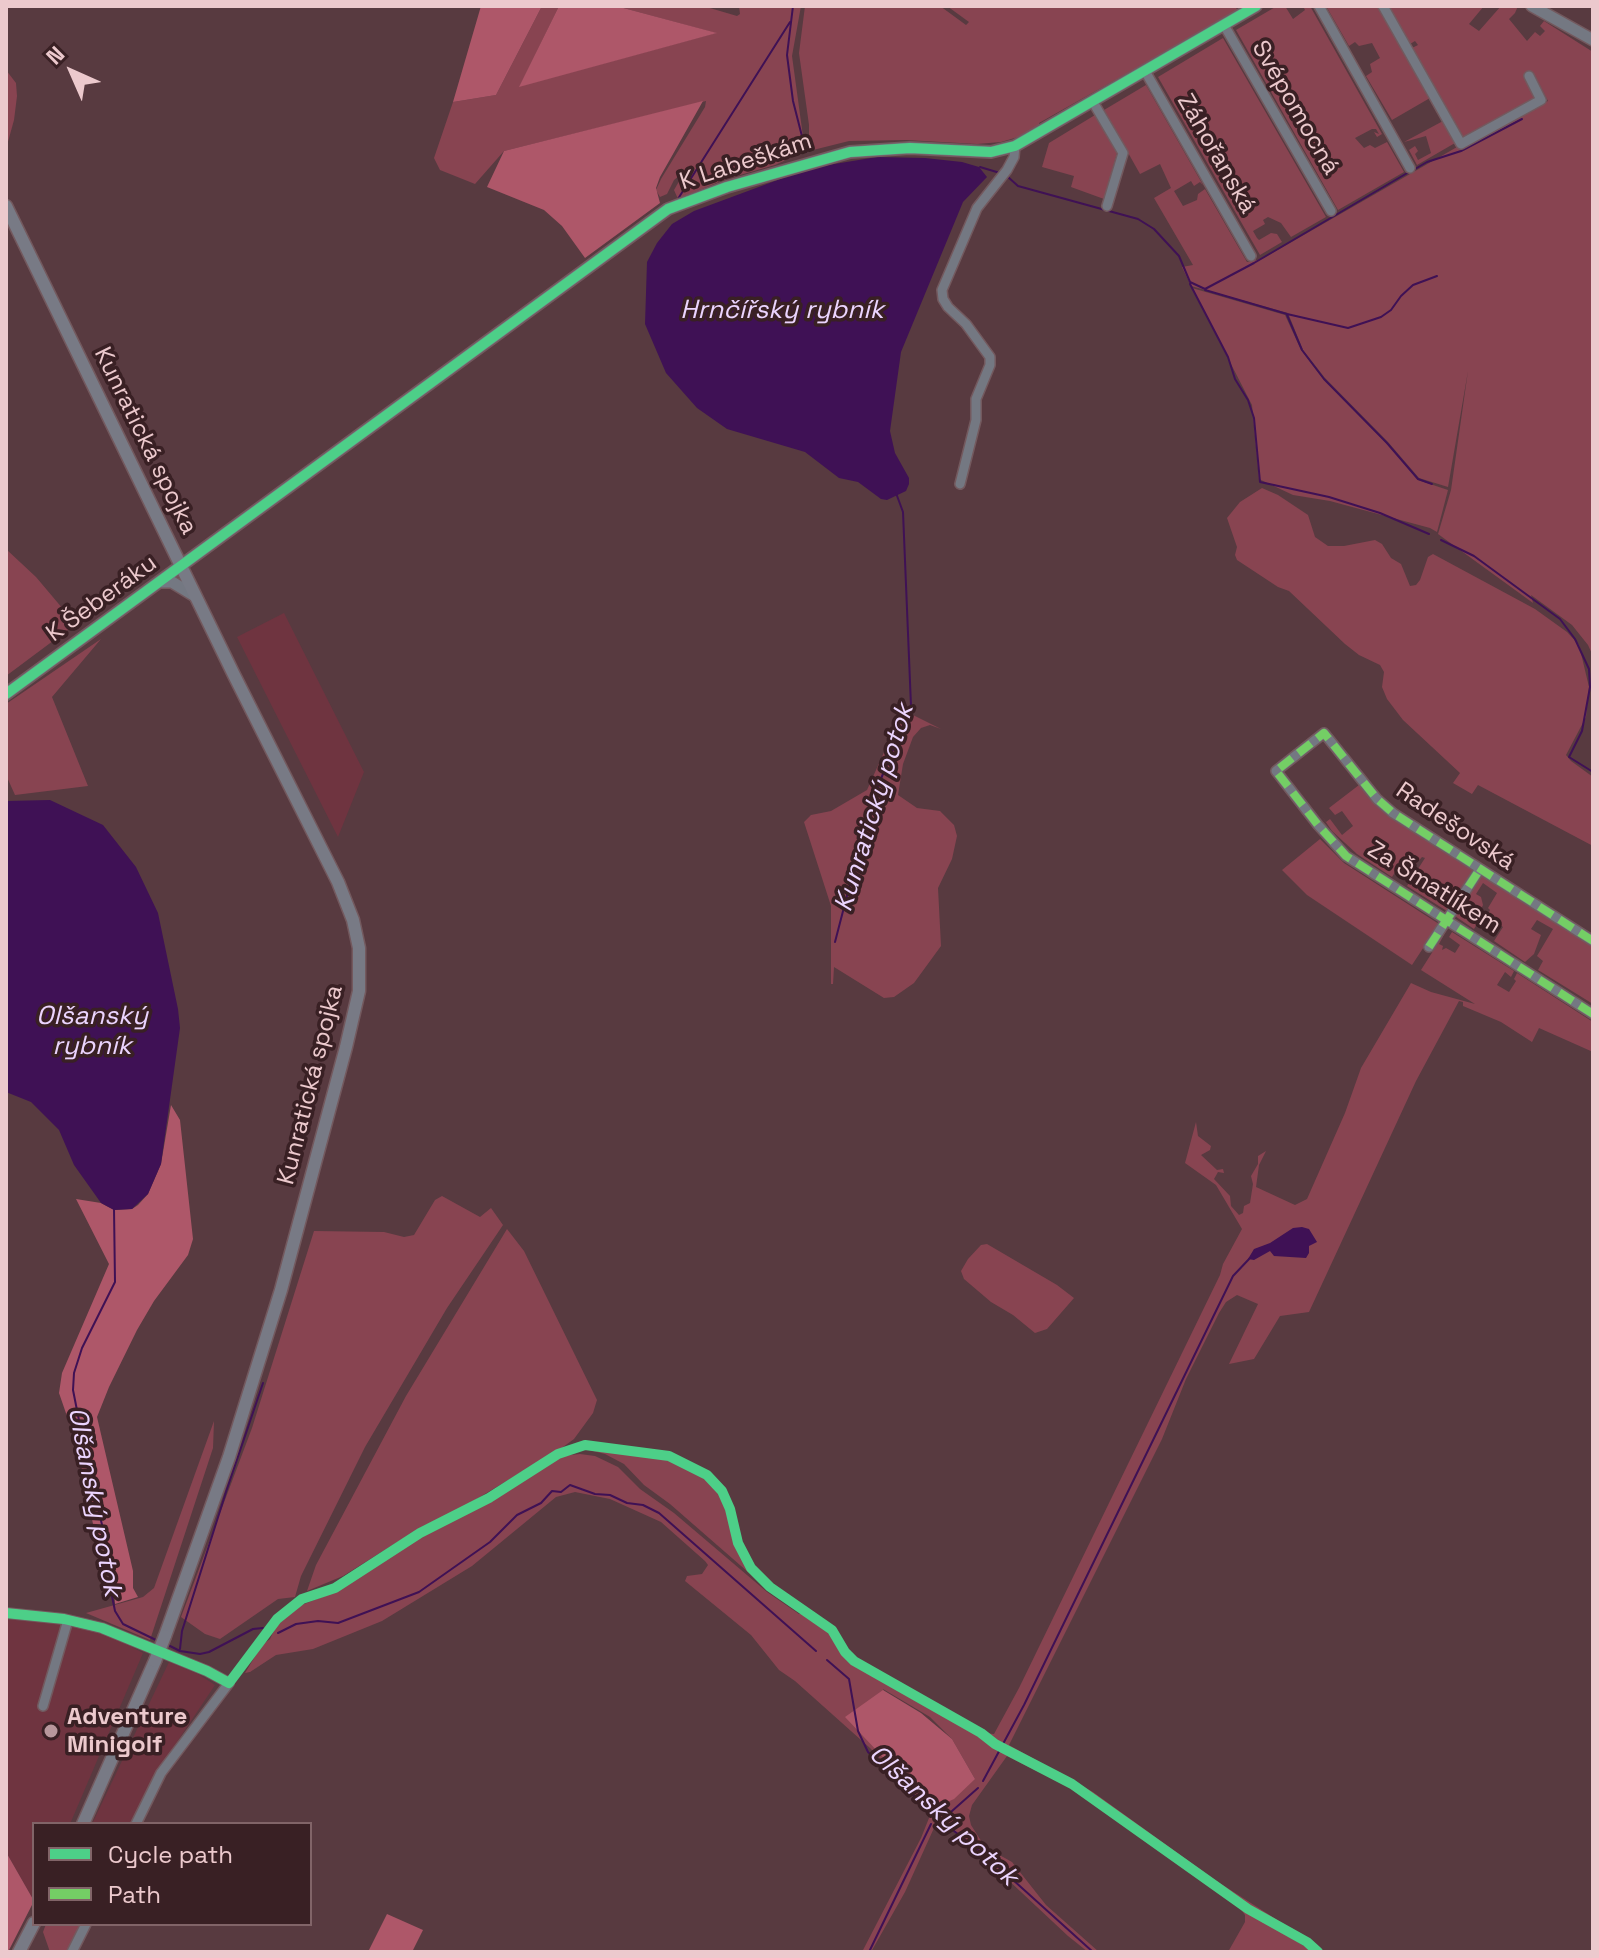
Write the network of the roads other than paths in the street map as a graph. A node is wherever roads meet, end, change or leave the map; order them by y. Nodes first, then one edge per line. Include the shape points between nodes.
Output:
1 (1256, 6) edge
2 (1319, 6) edge
3 (1383, 6) edge
4 (1532, 6) edge
5 (1224, 25) junction
6 (1593, 40) edge
7 (1145, 71) junction
8 (1529, 76) dead end
9 (1093, 102) junction
10 (1015, 146) junction
11 (1410, 168) dead end
12 (6, 206) edge
13 (1107, 206) dead end
14 (1331, 211) dead end
15 (1251, 256) dead end
16 (960, 484) dead end
17 (167, 539) junction
18 (206, 547) junction
19 (182, 565) junction
20 (159, 582) junction
21 (196, 596) junction
22 (6, 694) edge
23 (1276, 771) joint
24 (1480, 869) junction
25 (1446, 919) junction
26 (1593, 941) edge
27 (1429, 947) dead end
28 (1593, 1014) edge
29 (6, 1613) edge
30 (68, 1620) junction
31 (43, 1706) dead end
32 (84, 1822) edge
33 (137, 1822) edge
34 (32, 1926) edge
35 (85, 1926) edge
36 (19, 1952) edge
37 (72, 1952) edge

1 - 5 street, K Labeškám
2 - 11 street
3 - 8 street via 1461,144 1541,100
4 - 6 street
5 - 7 street, K Labeškám
5 - 14 street, Svépomocná
7 - 9 street, K Labeškám
7 - 15 street, Záhořanská
9 - 10 street, K Labeškám
9 - 13 street via 1123,153
10 - 16 street via 1007,170 977,208 942,290 948,307 990,357
10 - 18 street, K Labeškám via 991,152 850,152 668,209
12 - 17 main road, Kunratická spojka
17 - 18 street via 181,551
17 - 19 main road, Kunratická spojka
18 - 19 street, K Labeškám
19 - 20 street, K Šeberáku
19 - 21 main road, Kunratická spojka
20 - 21 street via 172,582
20 - 22 street, K Šeberáku
21 - 32 main road, Kunratická spojka, bridge via 338,882 357,933 359,991 281,1290 229,1457 165,1636
23 - 24 street, Radešovská via 1324,733 1393,813
23 - 25 street, Za Šmatlíkem via 1346,856
24 - 25 street
24 - 26 street, Radešovská
25 - 27 street
25 - 28 street, Za Šmatlíkem
29 - 30 street
30 - 31 street
30 - 33 street via 125,1636 229,1683 161,1773
34 - 36 main road
35 - 37 street

